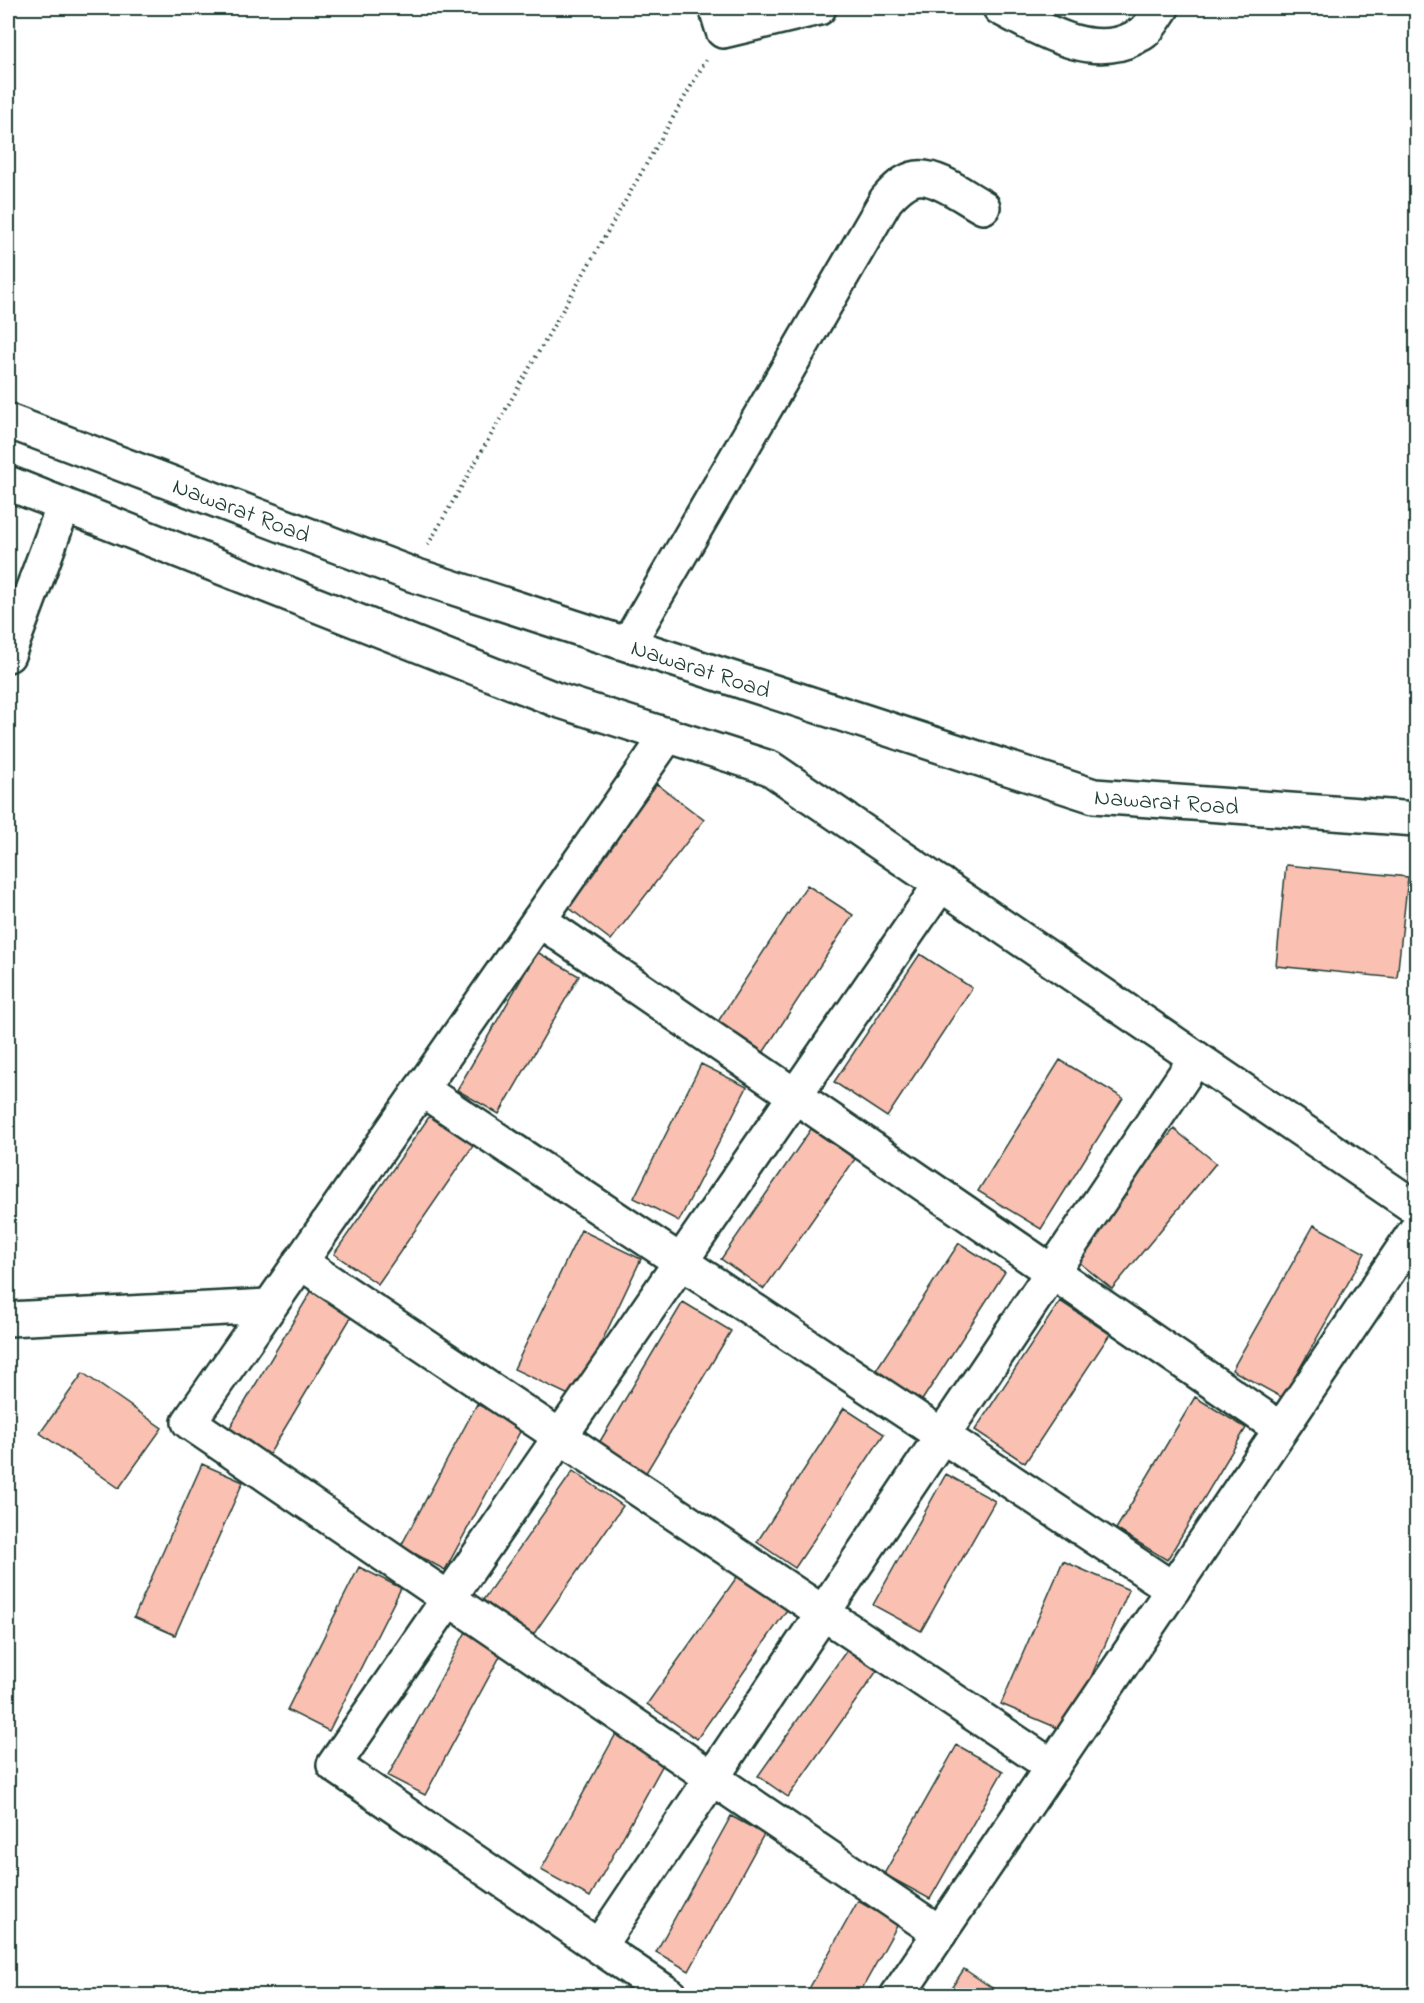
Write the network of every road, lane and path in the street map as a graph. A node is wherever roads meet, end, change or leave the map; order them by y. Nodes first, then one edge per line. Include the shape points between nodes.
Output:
1 (819, 8) edge
2 (1000, 8) edge
3 (1162, 8) edge
4 (720, 19) edge
5 (983, 207) dead end
6 (8, 421) edge
7 (8, 483) edge
8 (64, 505) junction
9 (411, 574) junction
10 (628, 644) junction
11 (8, 655) edge
12 (668, 735) junction
13 (1416, 819) edge
14 (941, 884) junction
15 (539, 920) junction
16 (1196, 1058) junction
17 (421, 1089) junction
18 (795, 1095) junction
19 (1416, 1208) edge
20 (1416, 1230) edge
21 (680, 1261) junction
22 (300, 1263) junction
23 (1052, 1272) junction
24 (269, 1306) junction
25 (8, 1319) edge
26 (1281, 1429) junction
27 (560, 1436) junction
28 (942, 1436) junction
29 (1173, 1589) junction
30 (448, 1599) junction
31 (823, 1613) junction
32 (1053, 1767) junction
33 (712, 1778) junction
34 (940, 1933) junction
35 (599, 1946) junction
36 (671, 1995) edge
37 (897, 1995) edge

1 - 4 street
2 - 3 street via 1076,43 1098,45 1122,44 1145,32
4 - 9 path
5 - 10 street via 937,181 917,178 900,186 886,200
6 - 9 street, Nawarat Road
7 - 8 street
8 - 11 street
8 - 12 street via 557,700
9 - 10 street, Nawarat Road
10 - 13 street, Nawarat Road via 1094,796
12 - 14 street via 770,768
12 - 15 street
14 - 16 street
14 - 18 street
15 - 17 street
15 - 18 street
16 - 19 street
16 - 23 street
17 - 21 street
17 - 22 street
18 - 21 street
18 - 23 street
20 - 26 street
21 - 27 street
21 - 28 street
22 - 24 street
22 - 27 street
23 - 26 street
23 - 28 street
24 - 25 street
24 - 30 street via 189,1422
26 - 29 street
27 - 30 street
27 - 31 street
28 - 29 street
28 - 31 street
29 - 32 street
30 - 33 street
30 - 35 street via 334,1765
31 - 32 street
31 - 33 street
32 - 34 street
33 - 34 street
33 - 35 street
34 - 37 street
35 - 36 street

